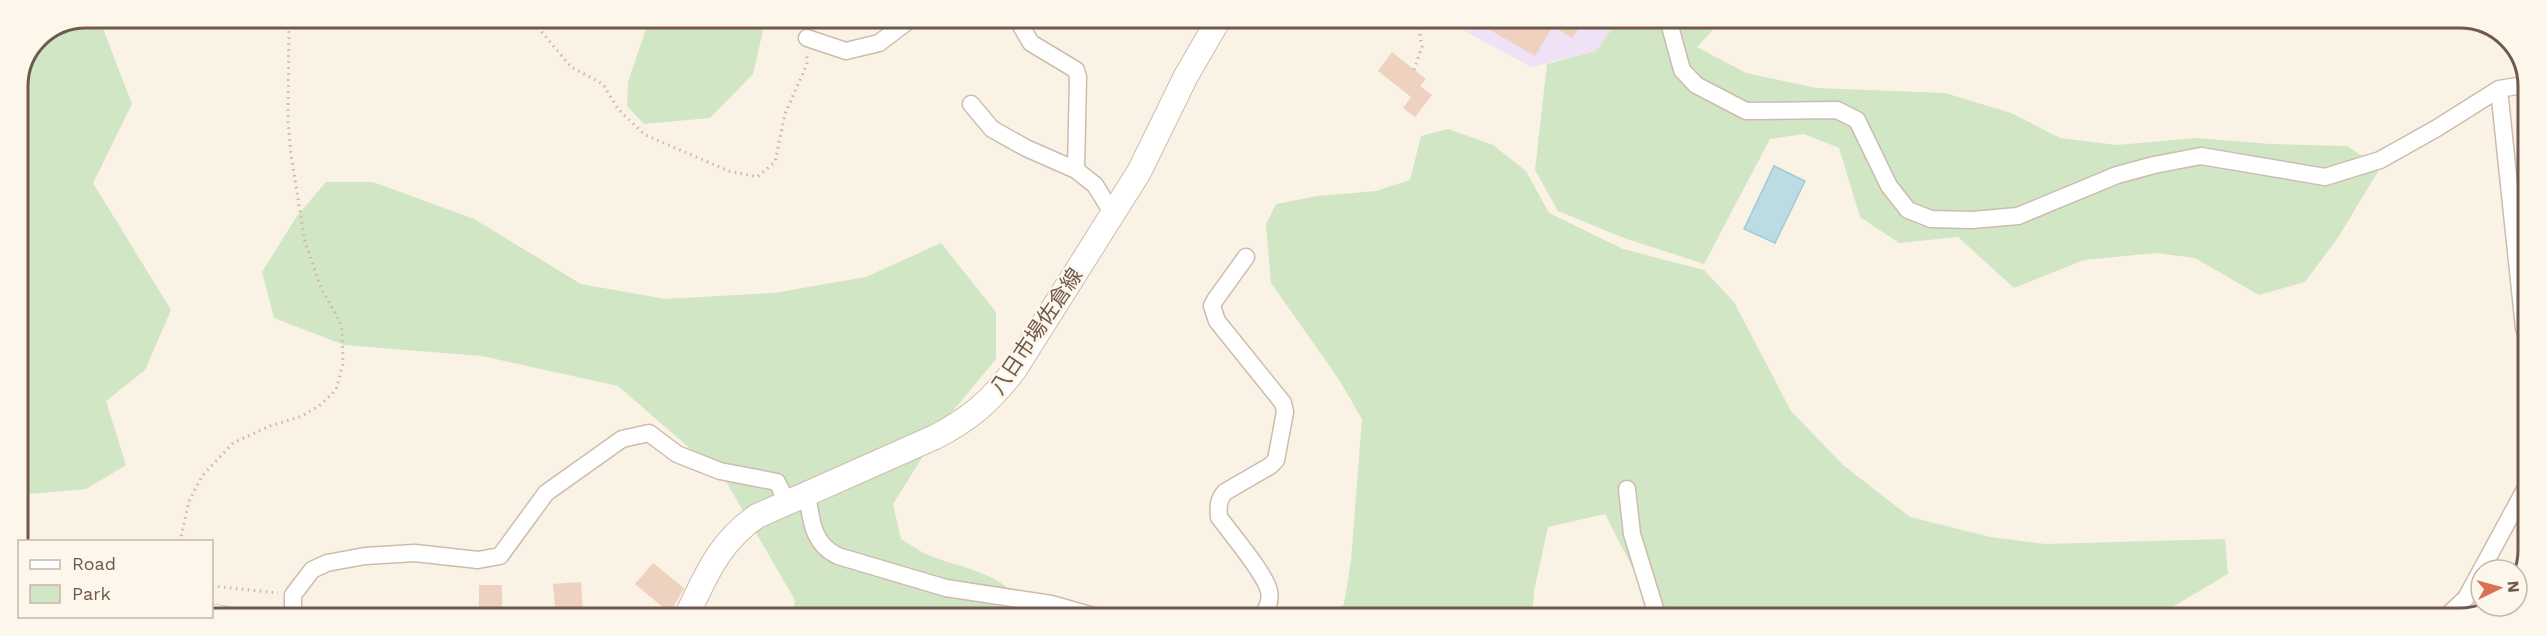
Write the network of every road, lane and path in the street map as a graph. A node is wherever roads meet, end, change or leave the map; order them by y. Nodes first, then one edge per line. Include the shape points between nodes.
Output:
1 (289, 28) edge
2 (538, 28) edge
3 (899, 28) edge
4 (1022, 28) edge
5 (1214, 28) edge
6 (1419, 28) edge
7 (1670, 28) edge
8 (807, 38) joint
9 (1414, 70) dead end
10 (2518, 86) edge
11 (2499, 89) junction
12 (971, 104) dead end
13 (1076, 170) junction
14 (1113, 214) junction
15 (1246, 258) dead end
16 (2518, 271) edge
17 (1627, 489) dead end
18 (797, 498) junction
19 (2518, 502) edge
20 (180, 540) edge
21 (213, 586) edge
22 (293, 596) junction
23 (293, 608) edge
24 (690, 608) edge
25 (1065, 608) edge
26 (1267, 608) edge
27 (1655, 608) edge
28 (2456, 608) edge

1 - 20 path via 288,120 305,242 321,288 339,320 343,364 336,390 319,406 233,443 202,476 189,501
2 - 8 path via 571,67 603,84 618,109 645,135 729,171 757,177 775,162 785,114 807,64
3 - 8 street via 879,43 846,51
4 - 13 street via 1031,44 1076,70
5 - 14 main road, 八日市場佐倉線
6 - 9 path via 1422,47
7 - 11 street via 1682,70 1696,85 1746,111 1837,110 1857,120 1889,186 1908,210 1930,219 2018,216 2117,175 2201,156 2325,177 2380,160
10 - 11 street
11 - 16 street
12 - 13 street via 992,129
13 - 14 street via 1095,185
14 - 18 main road, 八日市場佐倉線 via 1015,369 977,412 935,437
15 - 26 street via 1215,300 1213,314 1283,404 1284,412 1276,460 1225,492 1218,507 1219,517 1265,581
17 - 27 street via 1632,534
18 - 22 street via 777,482 720,471 677,454 649,433 622,439 546,493 500,556 478,560 416,553 327,563 312,570
18 - 24 main road, 八日市場佐倉線 via 737,529 708,569
18 - 25 street via 818,541 838,556 946,588
19 - 28 street via 2466,598
21 - 22 path
22 - 23 street

